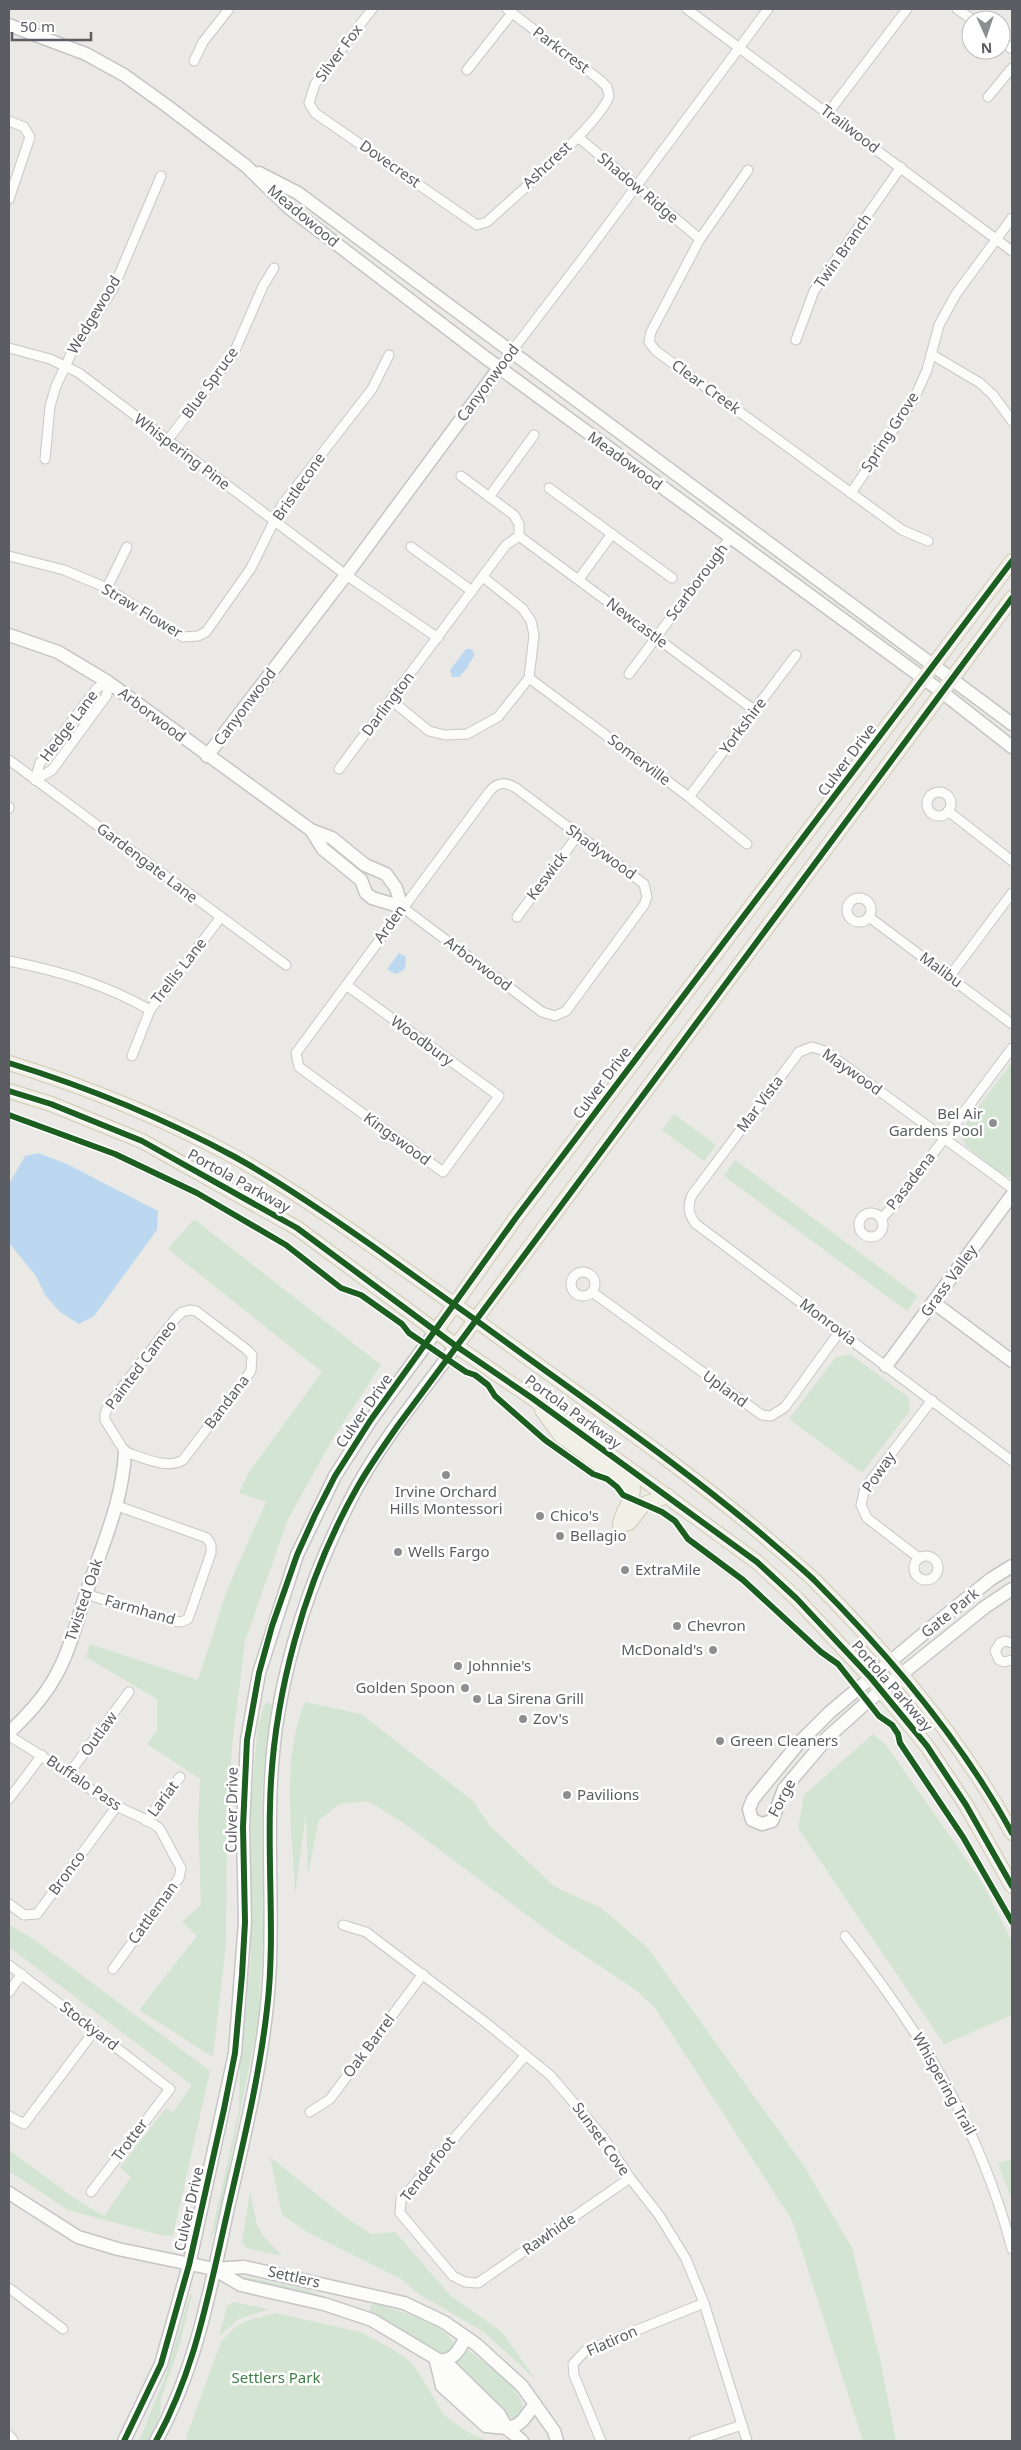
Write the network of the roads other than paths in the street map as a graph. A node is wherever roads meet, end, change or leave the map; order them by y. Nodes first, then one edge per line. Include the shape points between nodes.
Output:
1 (229, 9) edge
2 (372, 9) edge
3 (687, 9) edge
4 (768, 9) edge
5 (906, 9) edge
6 (509, 11) edge
7 (9, 25) edge
8 (740, 49) junction
9 (194, 61) dead end
10 (1012, 68) edge
11 (467, 70) dead end
12 (609, 96) joint
13 (988, 96) dead end
14 (308, 99) joint
15 (828, 113) junction
16 (9, 121) edge
17 (578, 137) junction
18 (246, 166) junction
19 (901, 167) junction
20 (748, 170) dead end
21 (161, 176) dead end
22 (636, 187) junction
23 (9, 199) edge
24 (1012, 218) edge
25 (477, 226) joint
26 (700, 238) junction
27 (997, 240) junction
28 (1012, 251) edge
29 (274, 268) dead end
30 (796, 340) dead end
31 (9, 348) edge
32 (511, 352) junction
33 (931, 354) junction
34 (388, 355) dead end
35 (65, 366) junction
36 (499, 368) junction
37 (1012, 421) edge
38 (534, 435) dead end
39 (167, 441) junction
40 (45, 459) dead end
41 (461, 476) dead end
42 (549, 488) dead end
43 (851, 493) junction
44 (489, 497) junction
45 (274, 520) junction
46 (612, 534) junction
47 (519, 536) junction
48 (730, 538) junction
49 (928, 541) dead end
50 (127, 547) dead end
51 (411, 547) dead end
52 (9, 556) edge
53 (1012, 561) edge
54 (346, 575) junction
55 (483, 577) junction
56 (672, 578) dead end
57 (579, 579) junction
58 (107, 588) junction
59 (472, 591) junction
60 (1012, 598) edge
61 (9, 635) edge
62 (656, 637) junction
63 (190, 638) joint
64 (438, 638) junction
65 (796, 655) dead end
66 (934, 665) junction
67 (629, 674) dead end
68 (529, 678) junction
69 (951, 679) junction
70 (924, 680) junction
71 (108, 682) junction
72 (942, 692) junction
73 (391, 700) junction
74 (754, 710) junction
75 (1012, 724) edge
76 (1012, 747) edge
77 (207, 756) junction
78 (9, 760) edge
79 (339, 770) dead end
80 (35, 780) junction
81 (494, 785) joint
82 (689, 797) junction
83 (948, 811) dead end
84 (311, 830) junction
85 (578, 835) junction
86 (747, 844) dead end
87 (1012, 861) edge
88 (1012, 893) edge
89 (402, 907) junction
90 (517, 916) dead end
91 (869, 917) dead end
92 (221, 918) junction
93 (9, 961) edge
94 (286, 965) dead end
95 (950, 976) junction
96 (346, 985) junction
97 (150, 1010) junction
98 (556, 1016) joint
99 (1012, 1024) edge
100 (812, 1047) joint
101 (1012, 1048) edge
102 (132, 1056) dead end
103 (9, 1063) edge
104 (299, 1067) joint
105 (9, 1091) edge
106 (499, 1096) joint
107 (945, 1139) junction
108 (713, 1168) joint
109 (1012, 1188) edge
110 (1012, 1195) edge
111 (881, 1218) dead end
112 (592, 1292) dead end
113 (933, 1302) junction
114 (455, 1304) junction
115 (190, 1310) joint
116 (476, 1320) junction
117 (436, 1331) junction
118 (840, 1331) junction
119 (456, 1346) junction
120 (1012, 1361) edge
121 (886, 1366) junction
122 (532, 1398) junction
123 (932, 1400) junction
124 (125, 1452) junction
125 (1012, 1461) edge
126 (668, 1496) junction
127 (115, 1506) junction
128 (919, 1558) dead end
129 (1012, 1566) edge
130 (1012, 1589) edge
131 (86, 1594) junction
132 (1012, 1643) edge
133 (1012, 1660) edge
134 (890, 1662) junction
135 (900, 1676) junction
136 (871, 1678) junction
137 (882, 1690) junction
138 (129, 1692) dead end
139 (9, 1734) edge
140 (42, 1755) junction
141 (68, 1775) junction
142 (180, 1777) dead end
143 (9, 1798) edge
144 (117, 1806) junction
145 (146, 1821) junction
146 (160, 1829) joint
147 (1012, 1833) edge
148 (1012, 1886) edge
149 (9, 1904) edge
150 (342, 1925) dead end
151 (845, 1936) dead end
152 (9, 1964) edge
153 (113, 1969) dead end
154 (22, 1974) junction
155 (423, 1974) junction
156 (9, 1992) edge
157 (95, 2030) junction
158 (525, 2056) junction
159 (170, 2088) joint
160 (310, 2112) dead end
161 (9, 2116) edge
162 (630, 2178) junction
163 (91, 2192) dead end
164 (9, 2193) edge
165 (1012, 2249) edge
166 (189, 2265) junction
167 (214, 2270) junction
168 (465, 2282) joint
169 (9, 2288) edge
170 (704, 2303) junction
171 (63, 2329) dead end
172 (466, 2337) junction
173 (436, 2361) junction
174 (535, 2404) junction
175 (742, 2425) junction
176 (507, 2428) junction
177 (124, 2441) edge
178 (156, 2441) edge
179 (522, 2441) edge
180 (557, 2441) edge
181 (601, 2441) edge
182 (694, 2441) edge
183 (747, 2441) edge

1 - 9 street via 203,42
2 - 14 street, Silver Fox via 315,84
3 - 8 street, Trailwood
4 - 8 street, Canyonwood
5 - 15 street
6 - 11 street
6 - 12 street, Parkcrest via 600,80 607,87
7 - 18 main road, Meadowood via 86,54 124,75
8 - 15 street, Trailwood
8 - 22 street, Canyonwood
10 - 13 street
12 - 17 street, Ashcrest via 601,111
14 - 25 street, Dovecrest via 315,113
15 - 19 street, Trailwood
16 - 23 street via 24,127 30,136
17 - 22 street, Shadow Ridge
17 - 25 street, Ashcrest via 487,222
18 - 32 main road, Meadowood via 298,193
18 - 36 main road, Meadowood via 288,207
19 - 27 street, Trailwood
19 - 30 street, Twin Branch via 814,291
20 - 26 street, Clear Creek
21 - 35 street, Wedgewood via 113,289
22 - 26 street, Shadow Ridge
22 - 32 street, Canyonwood
24 - 27 street, Spring Grove
26 - 43 street, Clear Creek via 651,332 649,342 656,351
27 - 28 street, Trailwood
27 - 33 street, Spring Grove via 938,325
29 - 39 street, Blue Spruce via 233,355
31 - 35 street, Whispering Pine
32 - 36 street, Canyonwood
32 - 66 main road, Meadowood
33 - 37 street via 980,383
33 - 43 street, Spring Grove via 927,370 905,414
34 - 45 street, Bristlecone via 372,389 282,505
35 - 39 street, Whispering Pine via 79,373
35 - 40 street, Wedgewood via 50,406
36 - 48 main road, Meadowood
36 - 54 main road, Canyonwood
38 - 44 street
39 - 45 street, Whispering Pine
41 - 44 street
42 - 46 street
43 - 49 street, Clear Creek via 902,530
44 - 47 street via 514,515 519,524
45 - 54 street, Whispering Pine
45 - 63 street, Bristlecone via 251,568 235,592 206,632
46 - 56 street
46 - 57 street
47 - 55 street, Darlington via 506,545
47 - 57 street, Newcastle
48 - 62 street, Scarborough
48 - 70 main road, Meadowood
50 - 58 street
51 - 59 street
52 - 58 street, Straw Flower via 64,570
53 - 66 main road, Culver Drive
54 - 64 street
54 - 77 main road, Canyonwood
55 - 59 street, Darlington
55 - 68 street via 523,608 531,620 534,635
57 - 62 street, Newcastle
58 - 63 street, Straw Flower via 183,637
59 - 64 street, Darlington
60 - 69 main road
61 - 71 main road, Arborwood via 58,652
62 - 67 street, Scarborough
62 - 74 street, Newcastle
64 - 73 street, Darlington
65 - 74 street, Yorkshire
66 - 69 main road, Meadowood
66 - 70 main road, Culver Drive
68 - 73 street via 498,717 467,734 445,736 429,731
68 - 82 street, Somerville
69 - 72 main road
69 - 75 main road, Meadowood
70 - 72 main road, Meadowood
70 - 114 main road, Culver Drive via 515,1219
71 - 77 main road, Arborwood
71 - 80 street, Hedge Lane via 97,688 40,763
71 - 80 street, Hedge Lane via 107,695 52,770
72 - 76 main road, Meadowood
72 - 116 main road
73 - 79 street, Darlington
74 - 82 street, Yorkshire
77 - 84 main road, Arborwood
78 - 80 street, Gardengate Lane
80 - 92 street, Gardengate Lane
81 - 85 street, Shadywood via 509,783
81 - 89 street, Arden
82 - 86 street, Somerville
83 - 87 street
84 - 89 main road, Arborwood via 323,849 361,880 366,893
84 - 89 main road, Arborwood via 332,838 365,865 386,874 396,888
85 - 90 street, Keswick
85 - 98 street, Shadywood via 644,884 647,897 566,1010
88 - 95 street
89 - 96 street, Arden
89 - 98 street, Arborwood via 542,1012
91 - 95 street, Malibu
92 - 94 street, Gardengate Lane
92 - 97 street, Trellis Lane
93 - 97 street via 90,981
95 - 99 street, Malibu
96 - 104 street, Arden via 296,1053
96 - 106 street, Woodbury
97 - 102 street, Trellis Lane
100 - 107 street, Maywood via 825,1051
100 - 108 street, Mar Vista via 799,1052
101 - 107 street, Pasadena
103 - 114 main road, Portola Parkway via 147,1113 235,1157 312,1204
104 - 106 street, Kingswood via 442,1172
105 - 117 main road, Portola Parkway via 51,1104 142,1141 297,1228
107 - 109 street, Maywood
107 - 111 street, Pasadena
108 - 118 street, Monrovia via 690,1200 688,1210 693,1220
110 - 113 main road, Grass Valley
112 - 118 street, Upland via 762,1415 771,1416 785,1407
113 - 120 main road
113 - 121 main road, Grass Valley
114 - 116 main road, Portola Parkway
114 - 117 main road, Culver Drive
115 - 124 street, Painted Cameo via 176,1318 109,1404 105,1420
115 - 124 street, Bandana via 252,1355 250,1371 183,1460 167,1464
116 - 119 main road
116 - 134 main road, Portola Parkway via 668,1459 736,1513 813,1579
117 - 119 main road, Portola Parkway
117 - 166 main road, Culver Drive via 370,1421 335,1476 297,1555 259,1673 247,1740 243,1827 245,1922 235,2053
118 - 121 street, Monrovia
119 - 122 main road, Portola Parkway
119 - 167 main road via 357,1488 311,1587 287,1673 275,1739 270,1806 267,2009 248,2119
121 - 123 street, Monrovia
122 - 126 main road, Portola Parkway
122 - 126 main road via 561,1436 633,1488 633,1499 620,1516 620,1525 629,1523 644,1504
123 - 125 street, Monrovia
123 - 128 street, Poway via 865,1488 861,1505 867,1518
124 - 127 main road, Twisted Oak via 124,1476
126 - 136 main road, Portola Parkway via 757,1562 797,1599
127 - 131 main road, Twisted Oak
127 - 131 street, Farmhand via 207,1538 211,1553 188,1619 181,1622
129 - 134 main road, Gate Park via 991,1579
130 - 135 main road, Gate Park
131 - 139 main road, Twisted Oak via 56,1677 36,1706
132 - 133 street via 1000,1642 995,1651 1000,1660
134 - 135 main road, Portola Parkway
134 - 136 main road, Forge
135 - 137 main road, Forge
135 - 147 main road, Portola Parkway via 942,1726 998,1806
136 - 137 main road, Portola Parkway
136 - 137 main road, Forge via 830,1712 779,1766 750,1804 752,1820 762,1824 772,1821 779,1797 800,1768 828,1737
137 - 148 main road, Portola Parkway via 927,1746
138 - 141 street, Outlaw
139 - 140 street, Buffalo Pass
140 - 141 street, Buffalo Pass
140 - 143 street
141 - 144 street, Buffalo Pass
142 - 145 street, Lariat
144 - 145 street, Buffalo Pass
144 - 149 street, Bronco via 37,1914 24,1915
145 - 146 street, Buffalo Pass
146 - 153 street, Cattleman via 181,1868 179,1878
150 - 155 street, Sunset Cove via 366,1932
151 - 165 street, Whispering Trail via 909,2024 955,2100 975,2139
152 - 154 street, Stockyard
154 - 156 street
154 - 157 street, Stockyard
155 - 158 street, Sunset Cove
155 - 160 street, Oak Barrel via 330,2099
157 - 159 street, Stockyard
157 - 161 street via 24,2124
158 - 162 street, Sunset Cove via 550,2075 577,2104
158 - 168 street, Tenderfoot via 402,2200 400,2213 453,2276
159 - 163 street, Trotter
162 - 168 street, Rawhide via 478,2283
162 - 170 street, Sunset Cove via 659,2215 686,2259
164 - 166 main road via 78,2237
166 - 167 main road
166 - 177 main road, Culver Drive via 161,2364
167 - 172 main road, Settlers via 244,2266 404,2303 444,2322
167 - 173 main road, Settlers via 241,2285 324,2304 372,2320
167 - 178 main road via 199,2338 179,2394
169 - 171 street
170 - 175 street, Sunset Cove
170 - 181 street, Flatiron via 585,2351 573,2364 574,2375
172 - 173 main road via 453,2358
172 - 174 main road, Settlers via 522,2386
173 - 176 main road, Settlers via 452,2368 499,2414
173 - 176 main road via 442,2386 486,2426
174 - 176 main road via 524,2420
174 - 180 main road, Settlers via 554,2431
175 - 182 street
175 - 183 street, Sunset Cove
176 - 179 main road

